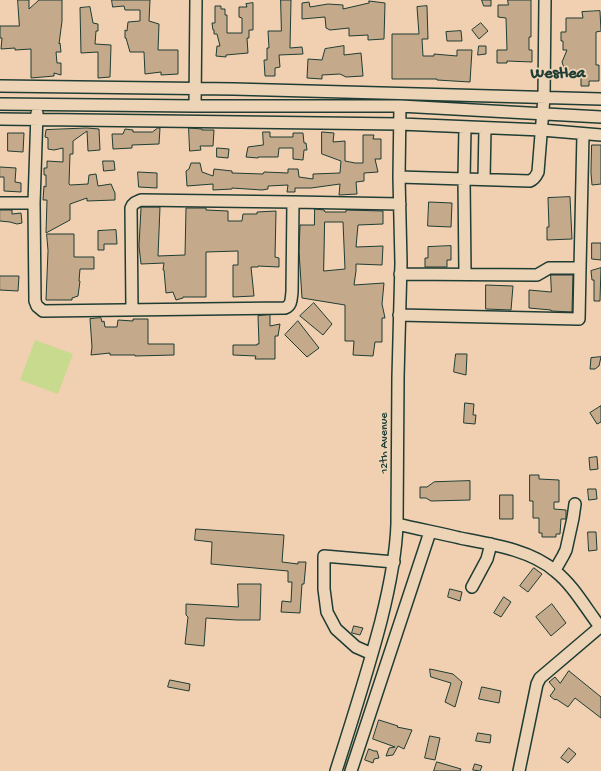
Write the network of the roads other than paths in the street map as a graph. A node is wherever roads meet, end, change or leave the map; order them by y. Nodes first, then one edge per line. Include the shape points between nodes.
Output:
1 (196, 0) edge
2 (545, 0) edge
3 (0, 86) edge
4 (195, 89) junction
5 (544, 97) junction
6 (601, 99) edge
7 (0, 104) edge
8 (37, 104) junction
9 (195, 106) junction
10 (400, 106) junction
11 (543, 114) junction
12 (601, 117) edge
13 (0, 120) edge
14 (37, 120) junction
15 (400, 124) junction
16 (465, 126) junction
17 (485, 128) junction
18 (542, 130) junction
19 (583, 134) junction
20 (601, 135) edge
21 (399, 177) junction
22 (464, 179) junction
23 (484, 179) junction
24 (0, 202) edge
25 (292, 202) junction
26 (34, 203) junction
27 (400, 204) junction
28 (580, 268) junction
29 (400, 274) junction
30 (465, 274) junction
31 (132, 310) junction
32 (399, 315) junction
33 (575, 504) dead end
34 (397, 524) junction
35 (430, 532) junction
36 (491, 544) junction
37 (394, 562) junction
38 (555, 570) junction
39 (472, 587) dead end
40 (601, 628) edge
41 (372, 654) junction
42 (336, 771) edge
43 (351, 771) edge
44 (519, 771) edge

1 - 4 street
2 - 5 street
3 - 4 street
4 - 5 street
4 - 9 street
5 - 6 street
5 - 11 street
7 - 8 street
8 - 9 street
8 - 14 street
9 - 10 street
10 - 11 street
10 - 15 street, 12th Avenue
11 - 12 street
11 - 18 street
13 - 14 street
14 - 15 street
14 - 26 street
15 - 16 street
15 - 21 street, 12th Avenue
16 - 17 street
16 - 22 street
17 - 18 street
17 - 23 street
18 - 19 street
18 - 23 street via 538,172 534,179
19 - 20 street
19 - 28 street
21 - 22 street
21 - 27 street, 12th Avenue
22 - 23 street
22 - 30 street
24 - 26 street
25 - 27 street
25 - 31 street via 292,292 291,304 288,307
25 - 31 street via 141,200 132,205
26 - 31 street via 37,306 43,311
27 - 29 street, 12th Avenue
28 - 30 street via 549,268 537,275
28 - 32 street via 579,319
29 - 30 street
29 - 32 street, 12th Avenue
32 - 34 street, 12th Avenue
33 - 38 street via 566,550
34 - 35 street
34 - 37 street, 12th Avenue
35 - 36 street
35 - 43 street
36 - 38 street via 529,555
36 - 39 street
37 - 41 street, 12th Avenue
37 - 41 street via 324,556 327,612 336,629 356,647
38 - 40 street
40 - 44 street via 536,684
41 - 42 street, 12th Avenue

